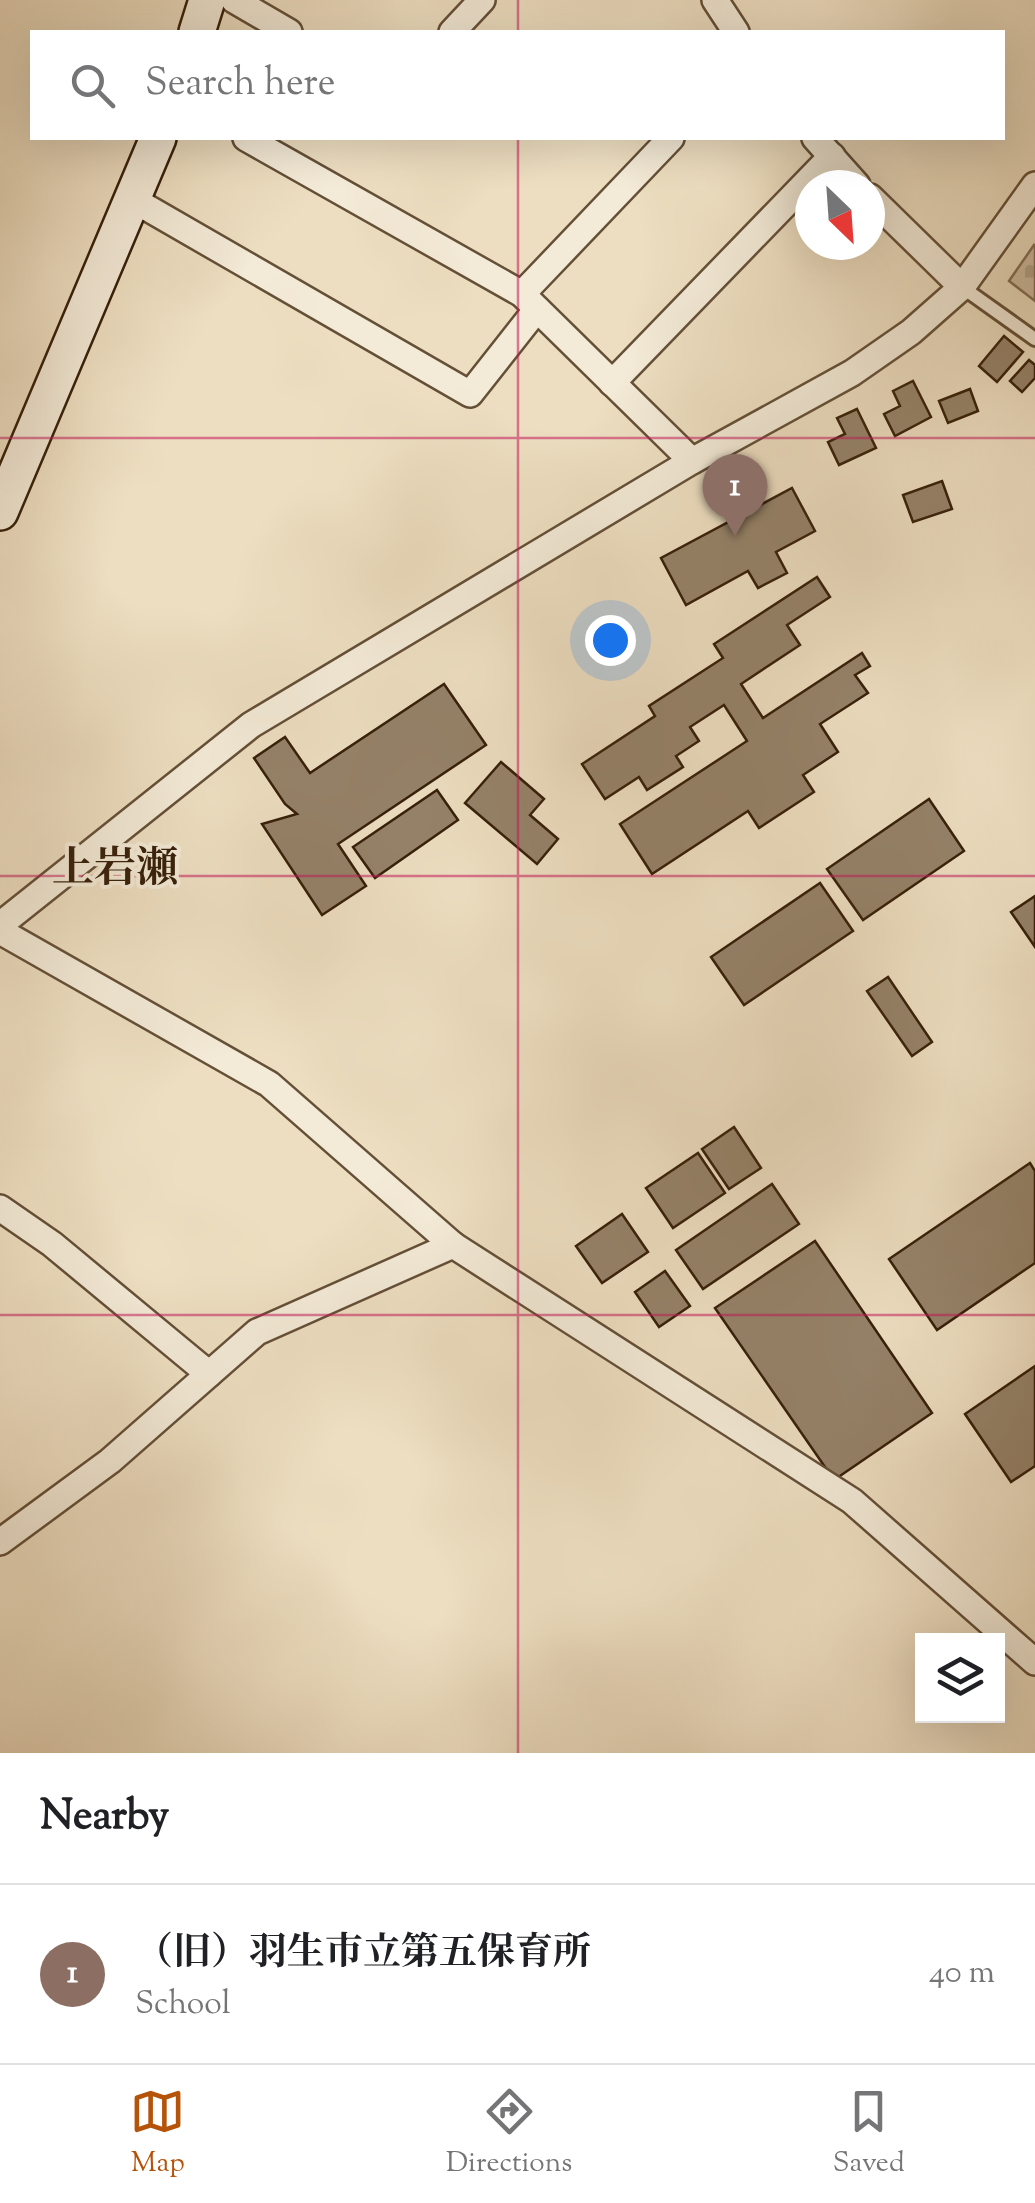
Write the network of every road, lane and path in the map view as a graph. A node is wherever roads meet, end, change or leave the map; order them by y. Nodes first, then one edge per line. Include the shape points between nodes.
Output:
1 (208, 0) edge
2 (234, 0) edge
3 (715, 0) edge
4 (473, 3) edge
5 (198, 30) edge
6 (286, 30) edge
7 (453, 30) edge
8 (735, 30) edge
9 (157, 140) edge
10 (249, 140) edge
11 (669, 140) edge
12 (824, 147) edge
13 (844, 170) edge
14 (1035, 185) edge
15 (132, 198) junction
16 (885, 213) edge
17 (962, 287) junction
18 (529, 302) junction
19 (1035, 339) edge
20 (612, 383) junction
21 (692, 461) junction
22 (0, 512) edge
23 (0, 928) edge
24 (0, 1208) edge
25 (453, 1245) junction
26 (209, 1374) junction
27 (0, 1542) edge
28 (1035, 1662) edge

1 - 5 street
2 - 6 street
3 - 8 street
4 - 7 street
9 - 15 street
10 - 18 street
11 - 18 street
12 - 13 street
12 - 20 street
14 - 17 street
15 - 18 street via 470,394
15 - 22 street
16 - 17 street
17 - 19 lane
17 - 21 street via 852,373
18 - 20 street
20 - 21 street
21 - 23 street via 251,725
23 - 25 street via 270,1084
24 - 26 street
25 - 26 street via 258,1332
25 - 28 street via 852,1500
26 - 27 street via 110,1461

